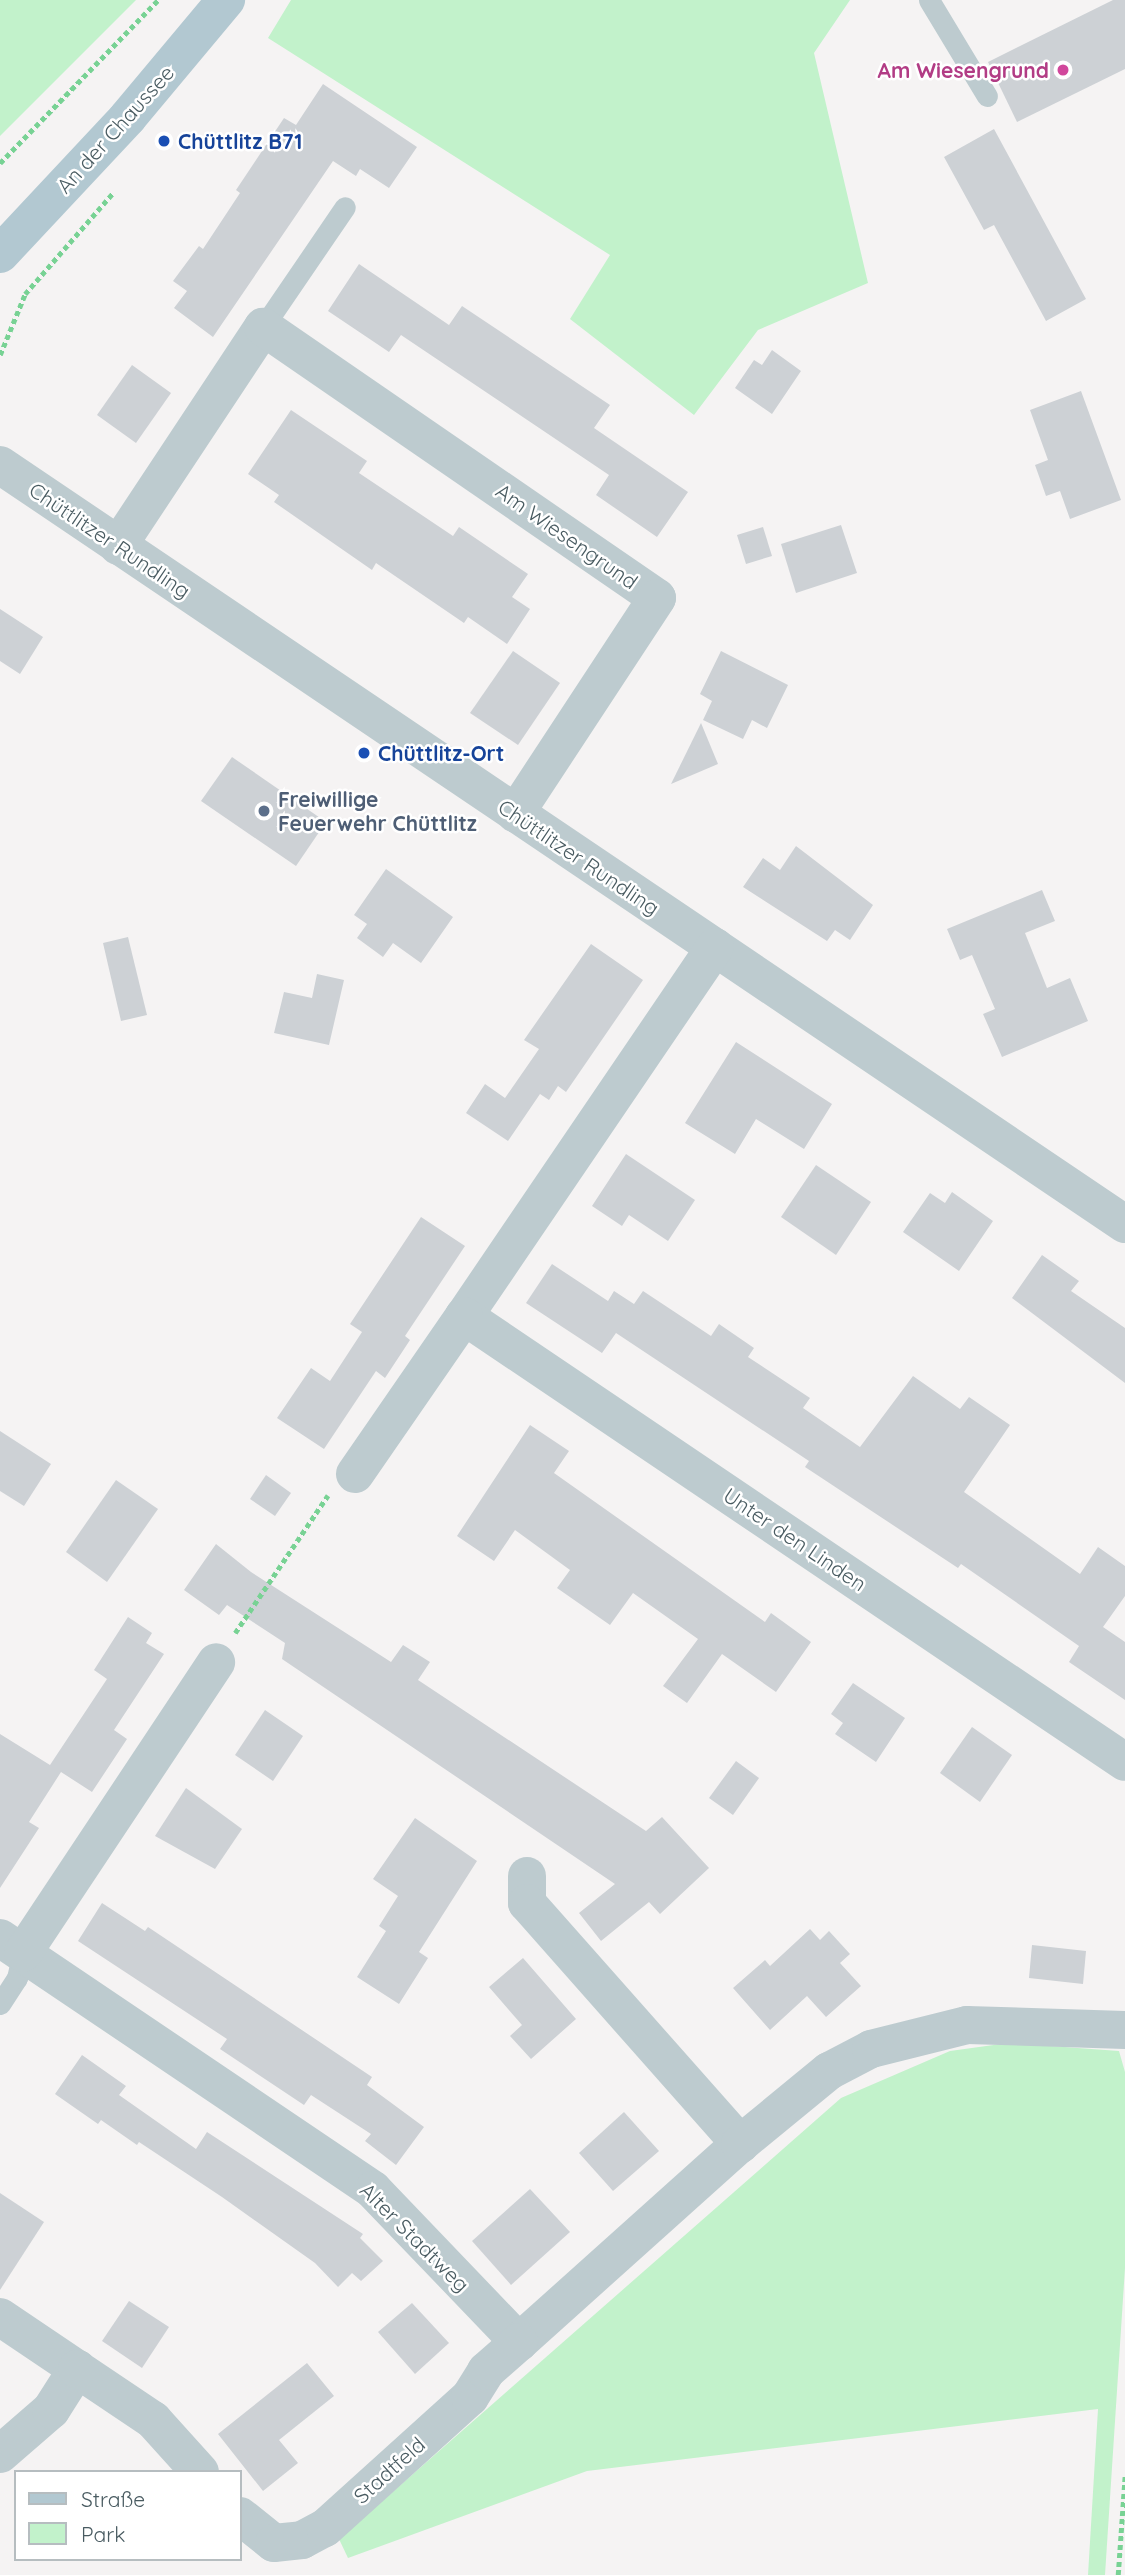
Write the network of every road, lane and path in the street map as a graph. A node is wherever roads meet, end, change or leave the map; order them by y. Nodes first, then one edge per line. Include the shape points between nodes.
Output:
1 (158, 0) edge
2 (226, 0) edge
3 (929, 0) edge
4 (987, 96) dead end
5 (0, 163) edge
6 (120, 184) dead end
7 (345, 207) dead end
8 (0, 254) edge
9 (263, 327) junction
10 (0, 355) edge
11 (0, 465) edge
12 (118, 546) junction
13 (515, 814) junction
14 (715, 947) junction
15 (1125, 1224) edge
16 (464, 1316) junction
17 (355, 1474) joint
18 (216, 1662) joint
19 (1125, 1762) edge
20 (527, 1875) dead end
21 (12, 1945) edge
22 (0, 2004) edge
23 (1125, 2030) edge
24 (740, 2144) junction
25 (0, 2317) edge
26 (519, 2342) junction
27 (77, 2368) junction
28 (0, 2454) edge
29 (198, 2470) edge
30 (1125, 2476) edge
31 (242, 2518) edge
32 (1118, 2575) edge

1 - 5 path
2 - 8 main road, An der Chaussee via 128,117
3 - 4 lane
6 - 10 path via 25,294
7 - 9 lane
9 - 12 street
9 - 13 street, Am Wiesengrund via 657,598
11 - 12 street, Chüttlitzer Rundling
12 - 13 street, Chüttlitzer Rundling
13 - 14 street, Chüttlitzer Rundling
14 - 15 street, Chüttlitzer Rundling
14 - 16 street
16 - 17 street
16 - 19 street, Unter den Linden
17 - 18 path via 336,1483
18 - 21 street
20 - 24 street via 527,1903
21 - 22 lane via 17,1978
21 - 26 street, Alter Stadtweg via 373,2190
23 - 24 street via 1024,2023 967,2025 884,2045 829,2071
24 - 26 street
25 - 27 street
26 - 31 street, Stadtfeld via 486,2371 470,2397 325,2528 302,2540 274,2543
27 - 28 street via 51,2410
27 - 29 street via 153,2420
30 - 32 path

